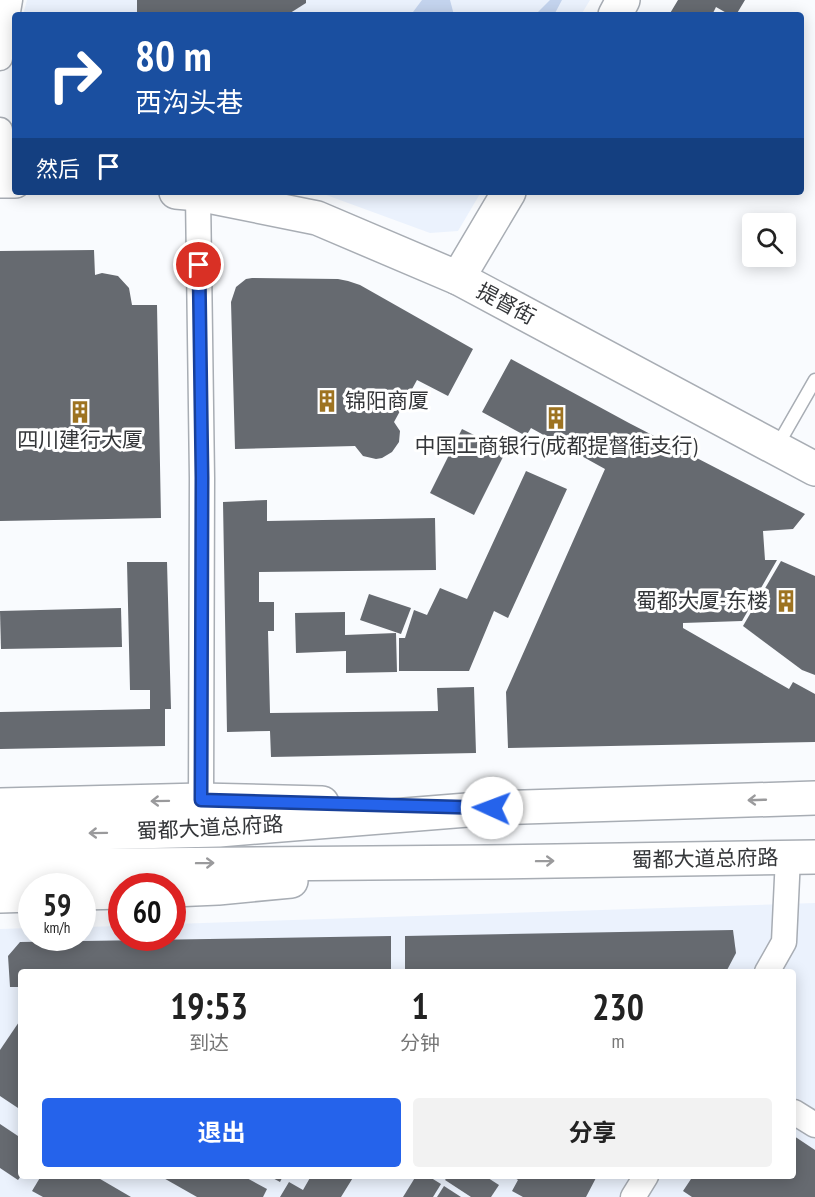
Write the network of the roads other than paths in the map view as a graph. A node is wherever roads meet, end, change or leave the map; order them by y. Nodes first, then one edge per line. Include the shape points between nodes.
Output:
1 (10, 0) edge
2 (0, 58) edge
3 (0, 130) edge
4 (6, 181) edge
5 (187, 195) edge
6 (197, 195) edge
7 (507, 195) edge
8 (458, 278) junction
9 (815, 380) edge
10 (775, 449) junction
11 (815, 470) edge
12 (815, 798) edge
13 (201, 800) junction
14 (0, 805) edge
15 (492, 808) junction
16 (0, 835) edge
17 (801, 857) edge
18 (487, 862) junction
19 (0, 866) edge
20 (186, 889) edge
21 (18, 895) edge
22 (0, 896) edge
23 (768, 969) edge
24 (796, 1113) edge
25 (815, 1125) edge
26 (644, 1179) edge
27 (633, 1197) edge

1 - 2 street
3 - 4 street
5 - 13 street via 202,478
6 - 8 main road, 提督街 via 317,218
7 - 8 main road
8 - 10 main road, 提督街
9 - 10 lane
10 - 11 main road, 提督街
12 -> 15 main road, 蜀都大道总府路
13 -> 14 main road, 蜀都大道总府路
13 - 15 main road, 蜀都大道总府路
15 -> 16 main road, 蜀都大道总府路 via 219,830
18 -> 17 main road, 蜀都大道总府路
17 - 23 street via 784,942
19 -> 18 main road, 蜀都大道总府路
18 - 20 main road, 蜀都大道总府路
21 - 22 main road
24 - 25 street
26 - 27 street

